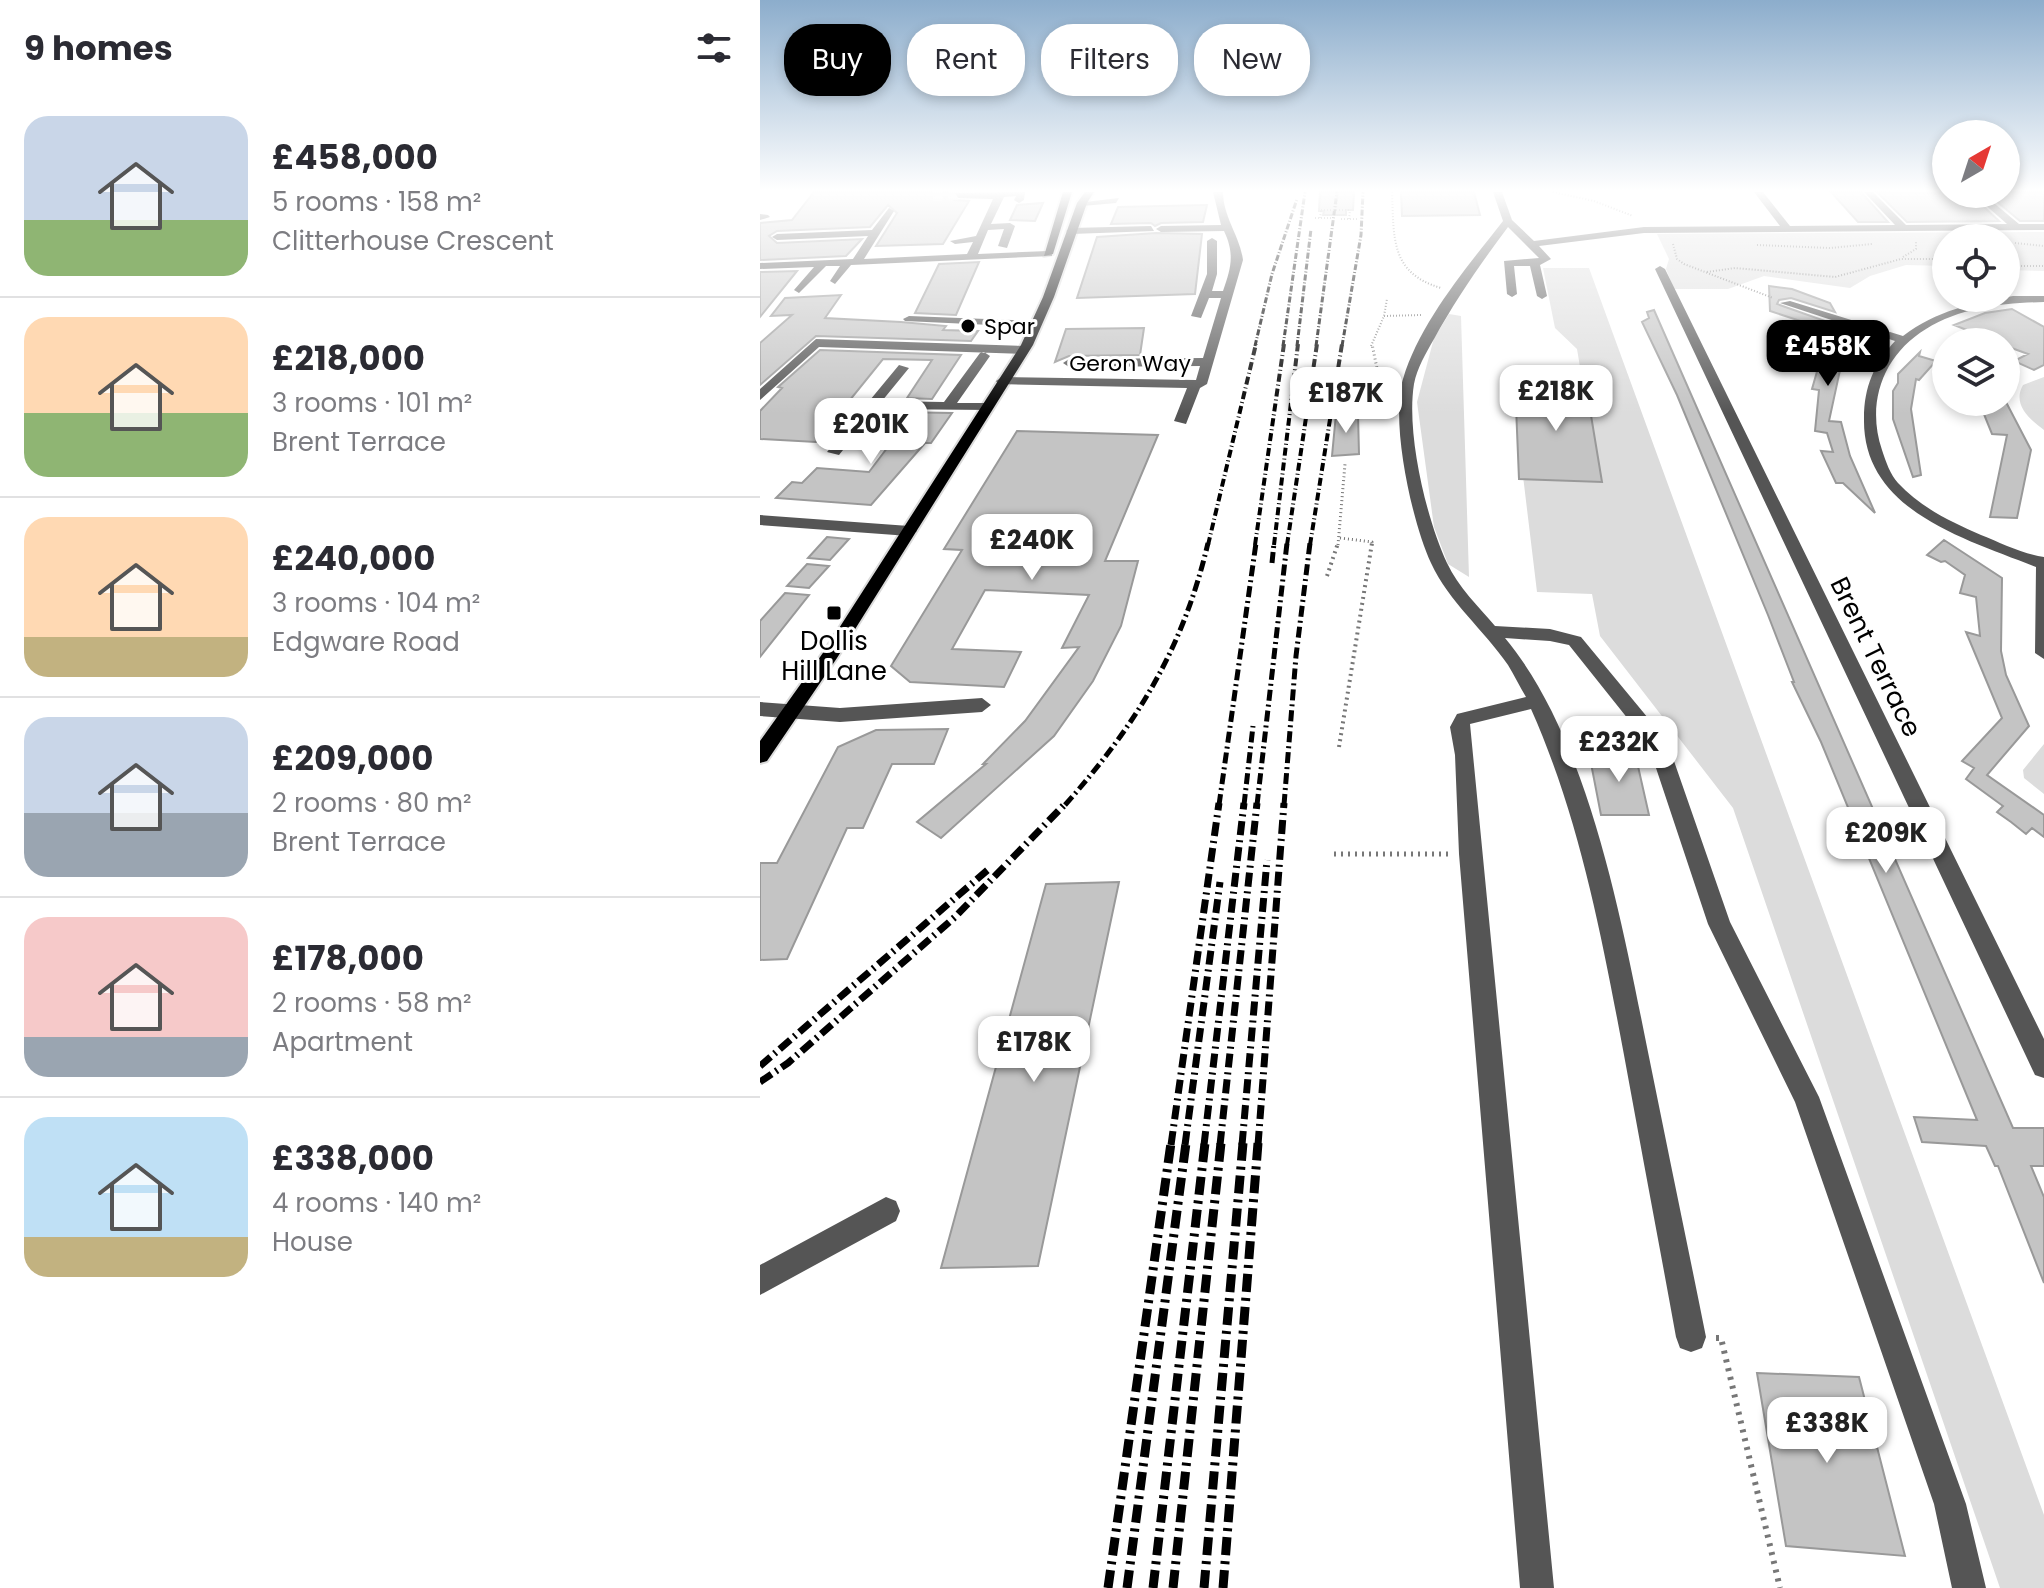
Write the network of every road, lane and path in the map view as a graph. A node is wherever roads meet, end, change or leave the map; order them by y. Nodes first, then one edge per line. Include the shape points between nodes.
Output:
1 (820, 266) edge
2 (848, 266) edge
3 (1045, 266) edge
4 (1056, 266) edge
5 (1212, 266) edge
6 (1236, 266) edge
7 (1404, 266) edge
8 (1473, 266) edge
9 (1508, 266) edge
10 (1535, 266) edge
11 (1691, 266) edge
12 (1875, 266) edge
13 (2042, 266) edge
14 (2020, 267) edge
15 (1660, 269) dead end
16 (1705, 273) junction
17 (835, 281) dead end
18 (799, 290) dead end
19 (1455, 290) junction
20 (1227, 294) junction
21 (1512, 294) dead end
22 (1205, 295) junction
23 (1542, 296) dead end
24 (1387, 299) dead end
25 (2044, 299) edge
26 (1786, 303) joint
27 (1197, 316) dead end
28 (1384, 316) junction
29 (1439, 318) junction
30 (909, 319) dead end
31 (1029, 327) junction
32 (1904, 340) junction
33 (937, 347) junction
34 (1017, 350) junction
35 (984, 356) dead end
36 (1207, 362) junction
37 (1069, 363) dead end
38 (903, 368) dead end
39 (1002, 381) junction
40 (1195, 384) junction
41 (760, 396) edge
42 (871, 405) junction
43 (949, 405) junction
44 (986, 407) junction
45 (1353, 411) dead end
46 (1181, 421) dead end
47 (834, 452) dead end
48 (1345, 464) dead end
49 (760, 520) edge
50 (909, 531) junction
51 (1340, 538) junction
52 (2044, 563) edge
53 (1327, 576) dead end
54 (1492, 632) junction
55 (2044, 653) edge
56 (1537, 701) junction
57 (982, 705) dead end
58 (760, 709) edge
59 (791, 711) junction
60 (1339, 747) dead end
61 (760, 756) edge
62 (1334, 854) dead end
63 (1470, 854) junction
64 (2044, 1066) edge
65 (886, 1211) dead end
66 (760, 1281) edge
67 (1691, 1337) joint
68 (1537, 1588) edge
69 (1780, 1588) edge
70 (1969, 1588) edge

1 - 18 street
2 - 17 street
3 - 31 main road
4 - 31 main road
5 - 22 street
6 - 20 street, Geron Way
7 - 19 path via 1424,285
8 - 19 street
9 - 21 street
10 - 23 street
11 - 16 path
12 - 16 path via 1835,277 1735,268
13 - 14 path
15 - 64 street, Brent Terrace
16 - 26 path
19 - 29 street
20 - 22 street
20 - 36 street, Geron Way
22 - 27 street
24 - 28 path
25 - 32 street via 1967,305
26 - 32 street
28 - 29 path
28 - 45 path via 1371,345 1380,383 1354,390
29 - 54 street via 1408,384 1414,484 1439,563
30 - 31 street
31 - 33 street via 959,327
31 - 34 main road
32 - 52 street via 1886,357 1868,411 1872,439 1890,483 1916,508 1949,527
33 - 34 street
33 - 41 street via 816,343
34 - 39 main road via 1000,372
35 - 43 street
36 - 37 street
36 - 40 street, Geron Way via 1201,384
38 - 42 street
39 - 40 street, Geron Way
39 - 44 main road
40 - 46 street
42 - 43 street
42 - 47 street
43 - 44 street
44 - 50 main road
48 - 51 path
49 - 50 street
50 - 59 main road
51 - 53 path
51 - 60 path via 1372,542
52 - 55 street
54 - 56 street
54 - 70 street via 1575,641 1657,741 1719,924 1806,1097 1950,1504
56 - 63 street via 1460,723
56 - 67 street via 1584,824 1621,978
57 - 59 street via 840,715
58 - 59 street
59 - 61 main road
62 - 63 path
63 - 68 street
65 - 66 street
67 - 69 path via 1721,1338

